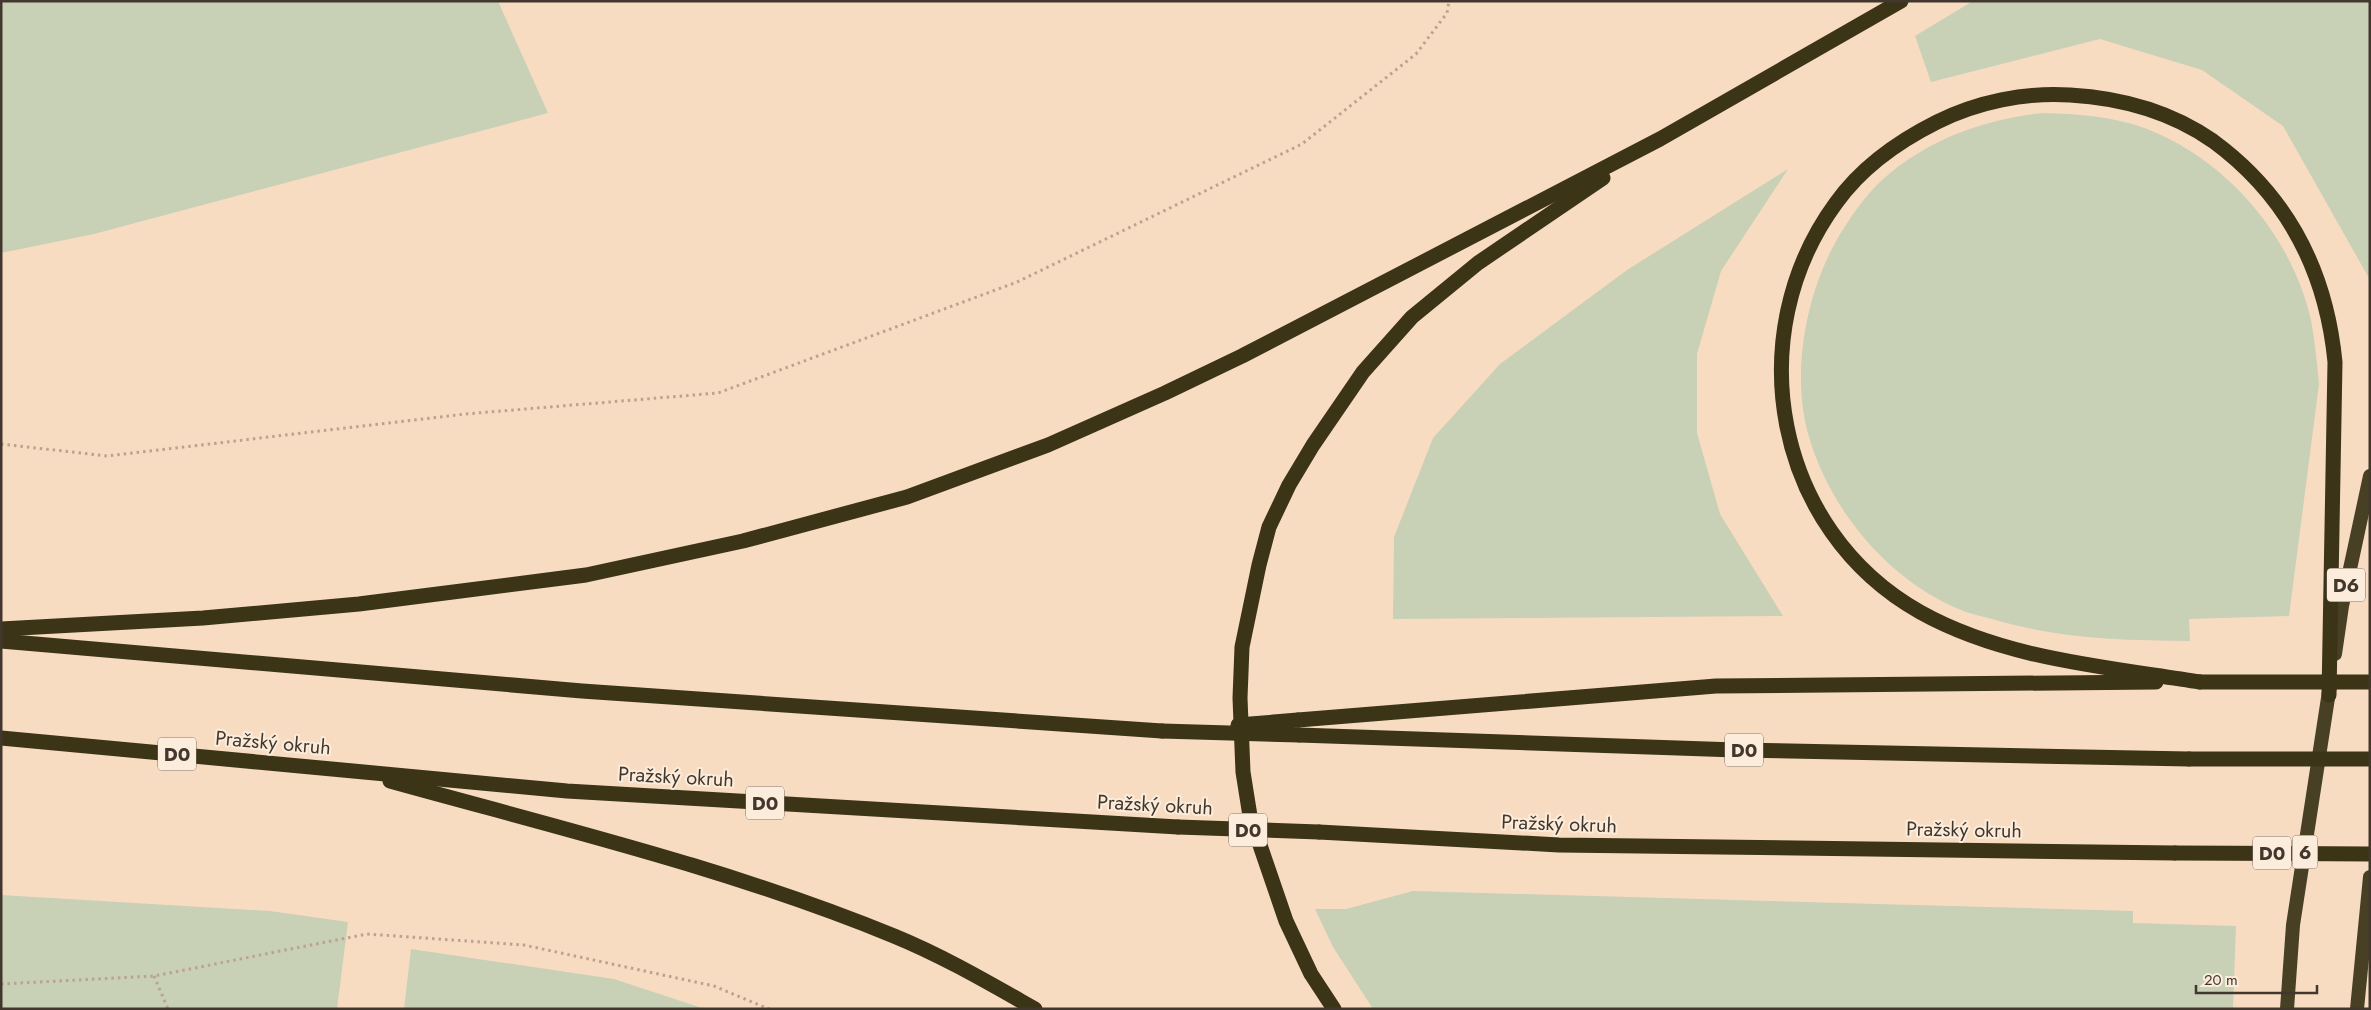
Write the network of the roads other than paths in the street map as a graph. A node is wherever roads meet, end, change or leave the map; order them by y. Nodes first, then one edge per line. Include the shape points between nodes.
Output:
1 (1901, 1) edge
2 (1660, 139) junction
3 (2370, 476) edge
4 (1, 629) edge
5 (1, 642) edge
6 (2200, 682) junction
7 (2370, 682) edge
8 (2329, 695) junction
9 (1298, 727) junction
10 (1, 738) edge
11 (2370, 759) edge
12 (352, 770) junction
13 (2370, 854) edge
14 (2370, 877) edge
15 (1035, 1009) edge
16 (1334, 1009) edge
17 (2287, 1009) edge
18 (2357, 1009) edge

1 - 2 highway
2 - 4 highway via 1328,313 1165,394 1048,444 907,497 744,541 577,576 359,604 203,618
2 - 16 highway via 1478,263 1412,317 1363,372 1313,445 1269,527 1242,648 1243,772 1250,816 1286,921 1311,974
3 - 8 highway, D6 via 2342,606
5 - 9 highway, D0, bridge via 582,692 1162,731
6 - 7 highway, bridge
6 - 8 highway via 2020,650 1944,624 1894,595 1855,560 1817,510 1803,482 1786,424 1780,360 1787,306 1806,253 1838,200 1875,162 1902,141 1952,114 1983,104 2034,95 2092,96 2140,105 2186,124 2232,156 2253,174 2290,222 2317,276 2332,334 2335,362
6 - 9 highway via 1716,686
8 - 17 highway, 6 via 2294,925
9 - 11 highway, D0, bridge via 1736,750
10 - 12 highway, Pražský okruh / D0
12 - 13 highway, Pražský okruh / D0, bridge via 567,791 1178,827 1559,845
12 - 15 highway via 750,883 896,936
14 - 18 highway

